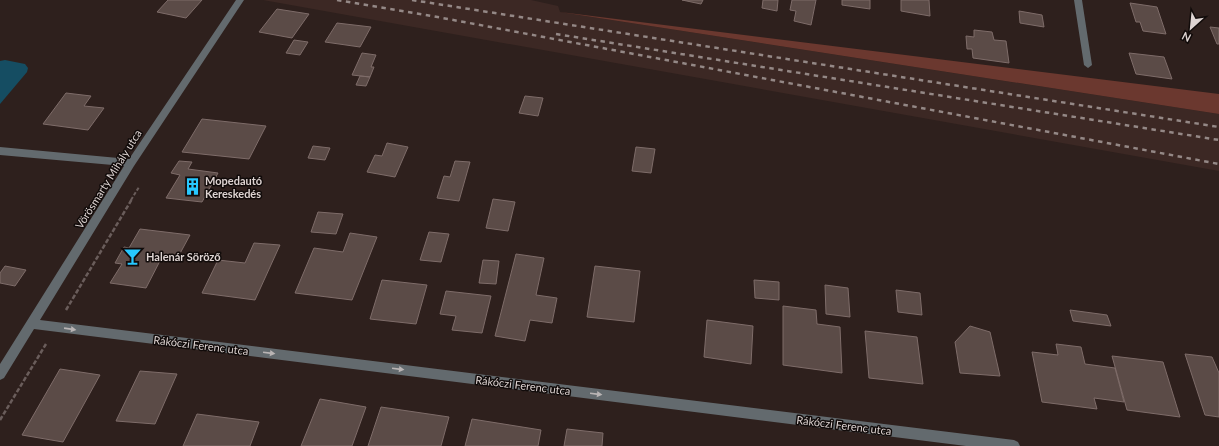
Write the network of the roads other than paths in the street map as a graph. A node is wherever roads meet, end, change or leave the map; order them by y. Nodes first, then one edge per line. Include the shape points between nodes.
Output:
1 (240, 0) edge
2 (1078, 0) edge
3 (1088, 65) dead end
4 (0, 151) edge
5 (130, 163) junction
6 (32, 324) junction
7 (0, 374) edge
8 (1014, 446) edge

1 - 5 street, Vörösmarty Mihály utca
2 - 3 street
4 - 5 street
5 - 6 street, Vörösmarty Mihály utca
6 - 7 street, Vörösmarty Mihály utca
6 -> 8 street, Rákóczi Ferenc utca

